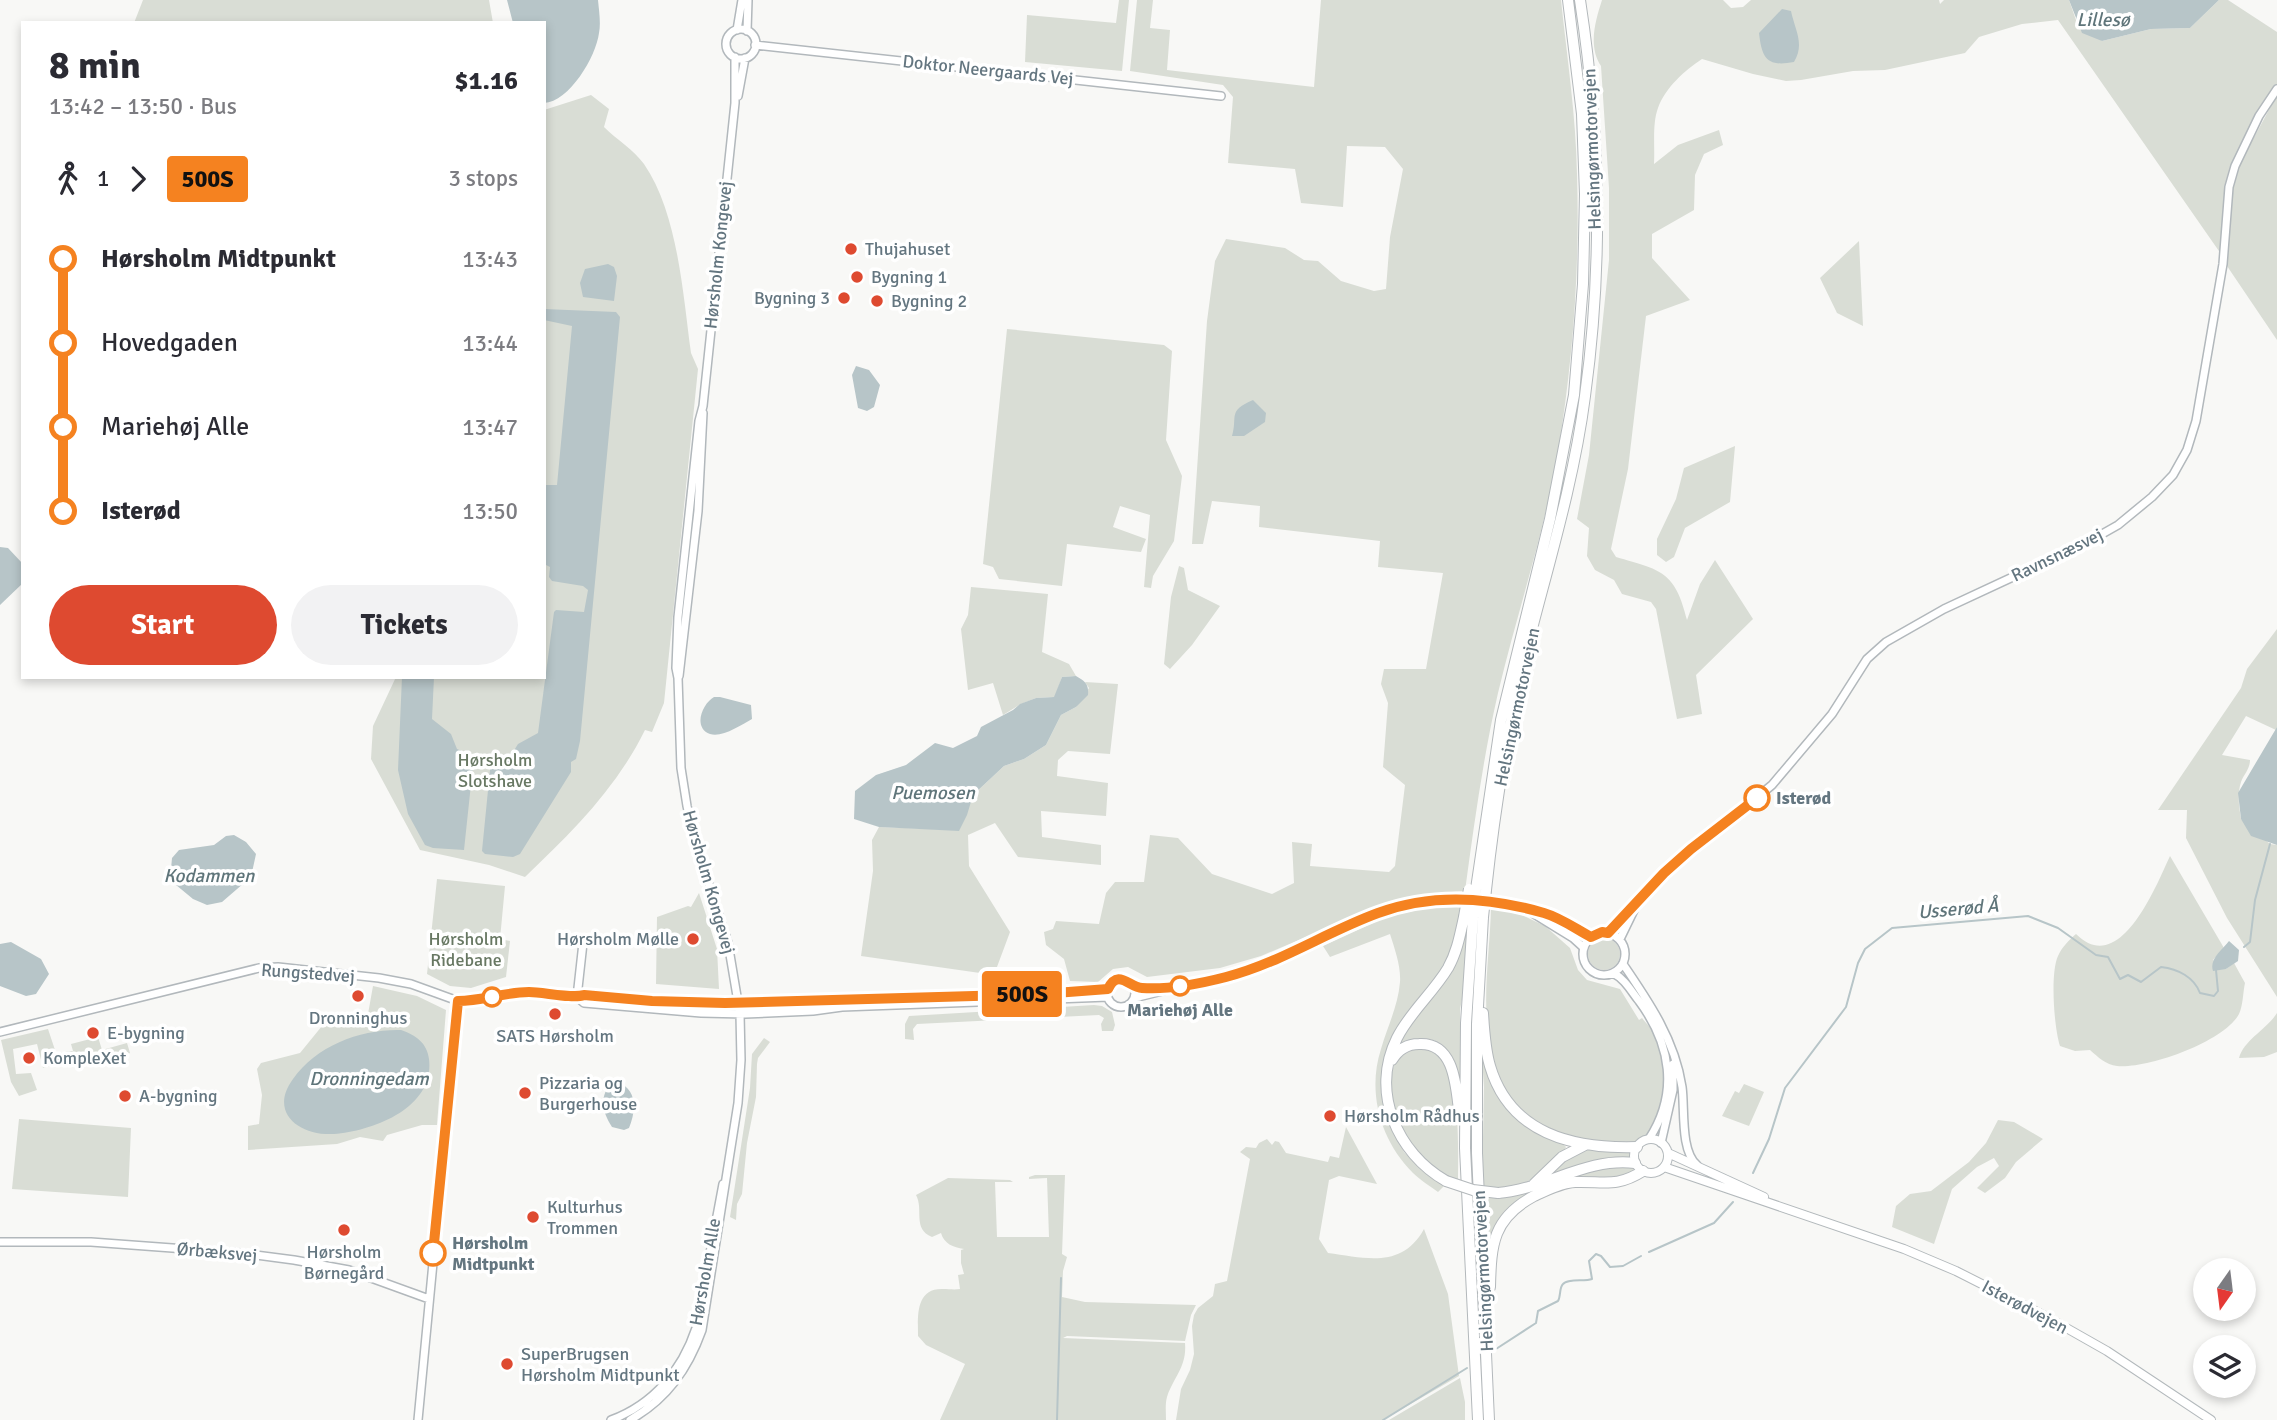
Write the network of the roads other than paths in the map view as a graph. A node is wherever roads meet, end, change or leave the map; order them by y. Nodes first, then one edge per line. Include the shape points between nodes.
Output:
1 (743, 0) edge
2 (748, 0) edge
3 (1568, 0) edge
4 (1580, 0) edge
5 (737, 30) junction
6 (747, 31) junction
7 (755, 45) junction
8 (734, 58) junction
9 (745, 58) junction
10 (2277, 89) edge
11 (1221, 96) dead end
12 (735, 103) junction
13 (703, 406) junction
14 (694, 468) junction
15 (693, 551) junction
16 (678, 678) junction
17 (1477, 889) junction
18 (1642, 896) junction
19 (1524, 909) junction
20 (1473, 917) junction
21 (1608, 933) junction
22 (1591, 937) junction
23 (1620, 939) junction
24 (583, 943) dead end
25 (1584, 948) junction
26 (1623, 964) junction
27 (1479, 970) junction
28 (1613, 973) junction
29 (1180, 986) junction
30 (1133, 987) junction
31 (1108, 993) junction
32 (577, 998) junction
33 (1133, 998) junction
34 (842, 1000) junction
35 (458, 1001) junction
36 (739, 1002) junction
37 (625, 1006) junction
38 (740, 1014) junction
39 (0, 1032) edge
40 (1673, 1053) junction
41 (1390, 1064) junction
42 (1649, 1139) junction
43 (1661, 1143) junction
44 (1587, 1145) junction
45 (1637, 1147) junction
46 (1465, 1148) junction
47 (1668, 1153) junction
48 (1639, 1167) junction
49 (1664, 1167) junction
50 (726, 1173) junction
51 (1724, 1179) junction
52 (1524, 1189) junction
53 (1826, 1222) junction
54 (0, 1242) edge
55 (429, 1299) junction
56 (1489, 1401) junction
57 (418, 1420) edge
58 (611, 1420) edge
59 (630, 1420) edge
60 (1478, 1420) edge
61 (1489, 1420) edge
62 (2211, 1420) edge

1 - 5 main road
2 - 6 main road
3 - 17 highway, Helsingørmotorvejen via 1585,194 1574,395 1502,720
4 - 17 highway, Helsingørmotorvejen via 1596,174 1595,284 1586,396 1566,506 1528,645
5 - 6 main road
5 - 8 main road via 726,43
6 - 7 main road
7 - 9 main road
7 - 11 main road, Doktor Neergaards Vej
8 - 9 main road
8 - 12 main road, Hørsholm Kongevej
9 - 12 main road, Hørsholm Kongevej
10 - 18 main road, Ravnsnæsvej via 2259,116 2229,187 2223,264 2196,421 2173,475 2135,511 2088,542 1944,609 1886,642 1867,659 1832,715 1772,785 1691,849
12 - 13 main road, Hørsholm Kongevej
13 - 14 main road, Hørsholm Kongevej
13 - 15 main road, Hørsholm Kongevej
14 - 15 main road via 689,542
14 - 16 main road, Hørsholm Kongevej via 678,617
15 - 16 main road, Hørsholm Kongevej
16 - 36 main road, Hørsholm Kongevej via 687,806 727,939
17 - 20 highway, Helsingørmotorvejen, bridge
17 - 20 highway, bridge
18 - 21 main road, Ravnsnæsvej
18 - 23 main road, Ravnsnæsvej
19 - 22 main road via 1545,913
19 - 25 main road
19 - 29 main road via 1460,898 1404,905 1275,961
20 - 27 highway, Helsingørmotorvejen
20 - 41 highway via 1447,969 1400,1033
20 - 46 highway, Helsingørmotorvejen
21 - 22 main road
21 - 23 main road
22 - 25 main road
23 - 26 main road via 1625,948
24 - 32 main road
25 - 28 main road via 1584,960 1591,970
26 - 28 main road
26 - 40 main road via 1649,1001
27 - 44 highway via 1486,1049 1500,1090 1517,1113 1541,1131
27 - 56 highway, Helsingørmotorvejen via 1477,1153
28 - 42 main road via 1643,1007 1665,1053 1664,1107
29 - 30 main road
29 - 33 main road
30 - 31 main road via 1121,979 1112,982
30 - 33 main road
31 - 33 main road via 1114,1005 1122,1006
31 - 34 main road
31 - 38 main road
32 - 35 main road, Rungstedvej via 520,992
32 - 36 main road, Rungstedvej
32 - 37 main road, Rungstedvej via 583,1003
34 - 36 main road
34 - 38 main road
35 - 39 main road, Rungstedvej via 386,979 259,968
35 - 55 main road
36 - 37 main road via 726,1009
36 - 38 main road, Hørsholm Alle
37 - 38 main road, Rungstedvej
38 - 50 main road, Hørsholm Alle via 738,1103
40 - 43 main road via 1673,1090
40 - 51 main road via 1682,1086 1688,1153 1696,1164
41 - 46 highway via 1396,1054 1415,1044 1426,1044 1447,1057
41 - 52 highway, bridge via 1389,1105 1399,1135 1430,1172 1473,1190
42 - 43 main road
42 - 45 main road
43 - 47 main road
44 - 45 highway
44 - 52 highway via 1562,1157
45 - 48 main road
46 - 60 highway, Helsingørmotorvejen
47 - 49 main road
47 - 51 main road, Isterødvejen
48 - 49 main road via 1654,1172
48 - 52 highway via 1618,1161 1588,1166
48 - 56 highway via 1632,1178 1615,1184 1560,1185 1516,1207 1500,1225 1490,1262
49 - 53 main road, Isterødvejen
50 - 58 main road, Hørsholm Alle via 689,1349 670,1380 632,1411
50 - 59 main road, Hørsholm Alle via 695,1351 675,1384
51 - 53 main road, Isterødvejen
53 - 62 main road, Isterødvejen via 1956,1271 2048,1317
54 - 55 main road, Ørbæksvej via 91,1242 294,1260 349,1270
55 - 57 main road
56 - 61 highway, Helsingørmotorvejen

